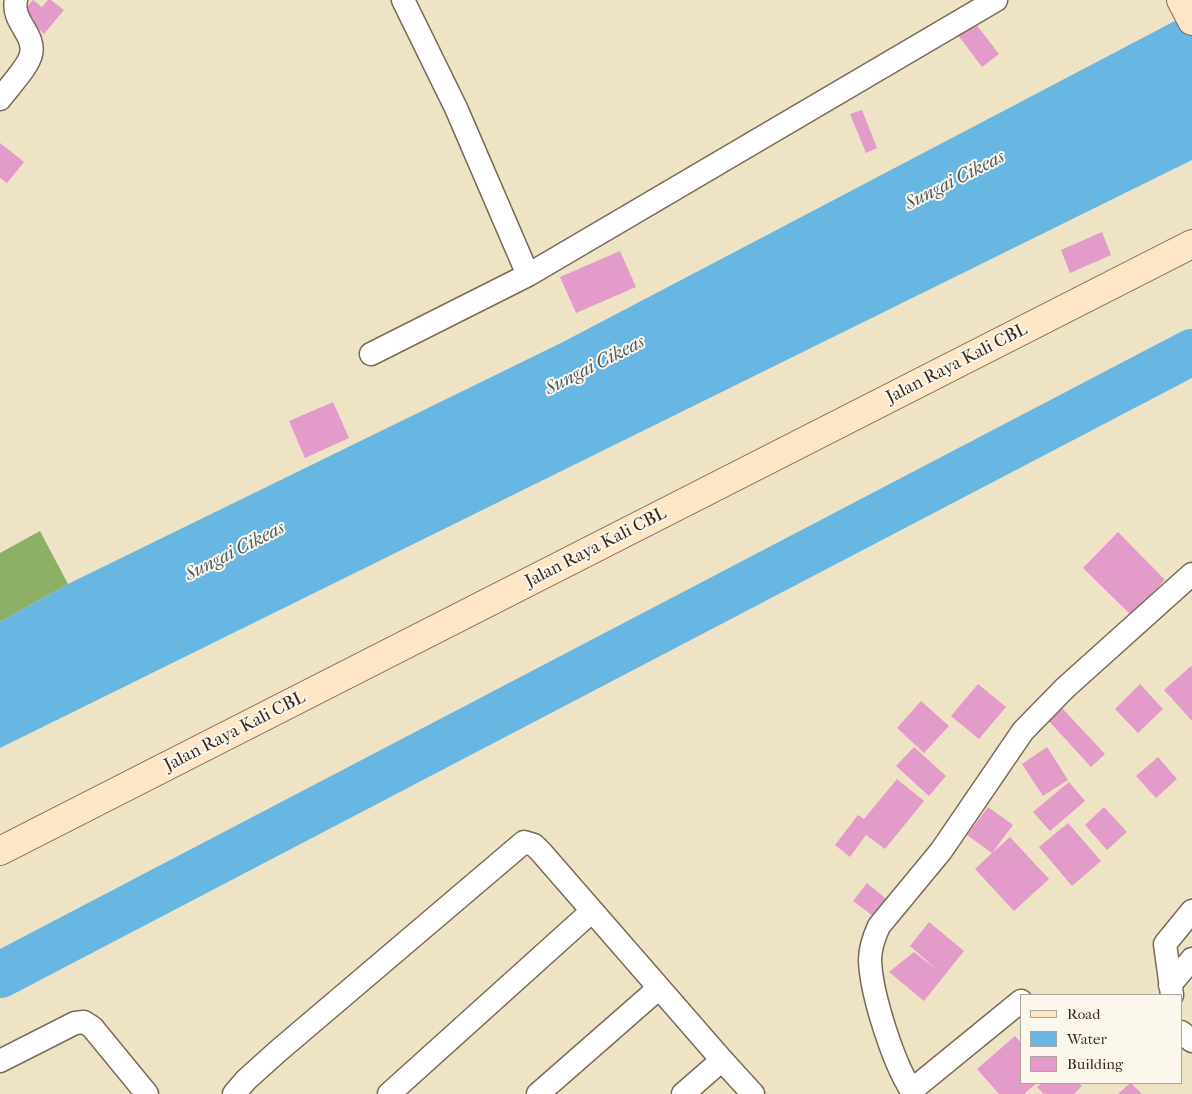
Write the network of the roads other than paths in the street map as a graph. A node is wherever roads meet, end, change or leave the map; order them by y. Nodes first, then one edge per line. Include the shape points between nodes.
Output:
1 (16, 0) edge
2 (402, 0) edge
3 (996, 0) edge
4 (1181, 0) edge
5 (1192, 21) edge
6 (0, 99) edge
7 (1192, 244) edge
8 (528, 275) junction
9 (371, 354) dead end
10 (1191, 576) edge
11 (0, 852) edge
12 (1192, 911) edge
13 (591, 912) junction
14 (1192, 959) edge
15 (659, 988) junction
16 (1171, 990) edge
17 (1020, 1002) edge
18 (1182, 1033) edge
19 (1192, 1041) edge
20 (722, 1060) junction
21 (0, 1061) edge
22 (913, 1092) edge
23 (147, 1094) edge
24 (234, 1094) edge
25 (390, 1094) edge
26 (538, 1094) edge
27 (683, 1094) edge
28 (754, 1094) edge

1 - 6 street via 18,21 32,44 31,56
2 - 8 street via 456,108
3 - 8 street
4 - 5 main road
7 - 11 main road, Jalan Raya Kali CBL
8 - 9 street
10 - 22 street via 1065,688 1023,732 941,851 879,926 870,959 877,996 885,1031
12 - 16 street via 1165,944
13 - 15 street
13 - 24 street via 540,852 528,842 521,842 271,1057
13 - 25 street
14 - 16 street
15 - 20 street
15 - 26 street
17 - 22 street
18 - 19 street
20 - 27 street
20 - 28 street
21 - 23 street via 75,1023 84,1022 92,1027

